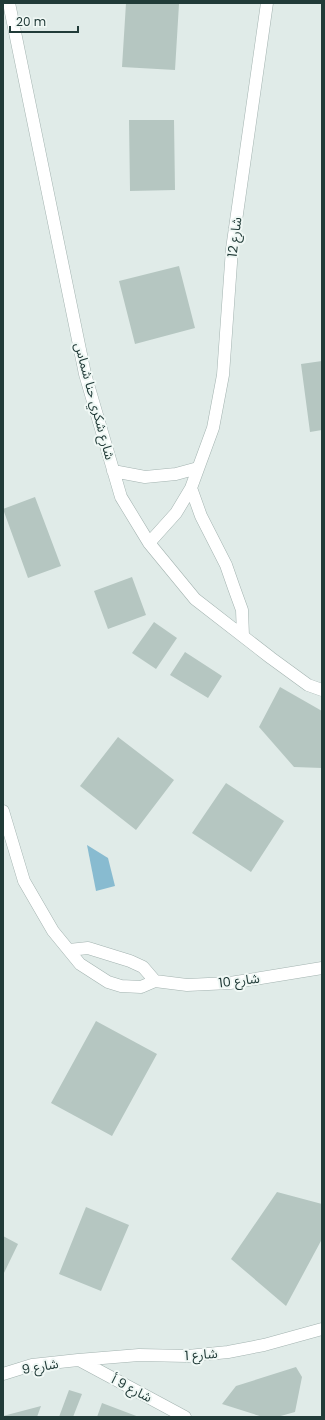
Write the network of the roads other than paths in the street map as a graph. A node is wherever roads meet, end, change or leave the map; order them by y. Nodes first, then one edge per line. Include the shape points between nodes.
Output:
1 (8, 3) edge
2 (267, 3) edge
3 (198, 468) junction
4 (113, 471) junction
5 (191, 488) junction
6 (149, 543) junction
7 (242, 636) junction
8 (322, 690) edge
9 (3, 811) edge
10 (69, 950) junction
11 (322, 968) edge
12 (155, 981) junction
13 (322, 1329) edge
14 (78, 1360) junction
15 (3, 1374) edge
16 (185, 1417) edge

1 - 4 street, شارع شكري حنا شماس via 85,374
2 - 3 street, شارع 12 via 232,249 222,375 213,428
3 - 4 street via 176,474 145,477
3 - 5 street, شارع 12
4 - 6 street, شارع شكري حنا شماس via 121,497
5 - 6 street, شارع 12 via 176,513
5 - 7 street via 226,565 242,610
6 - 7 street, شارع شكري حنا شماس via 195,599
7 - 8 street, شارع شكري حنا شماس via 308,685
9 - 10 street, شارع 10 via 24,881 53,931
10 - 12 street via 88,948 130,961 142,967
10 - 12 street, شارع 10 via 80,964 108,982 121,986 141,987
11 - 12 street, شارع 10 via 230,982 187,985
13 - 14 street, شارع 1 via 228,1352
14 - 15 street, شارع 9 via 32,1365
14 - 16 street, شارع 9 أ

